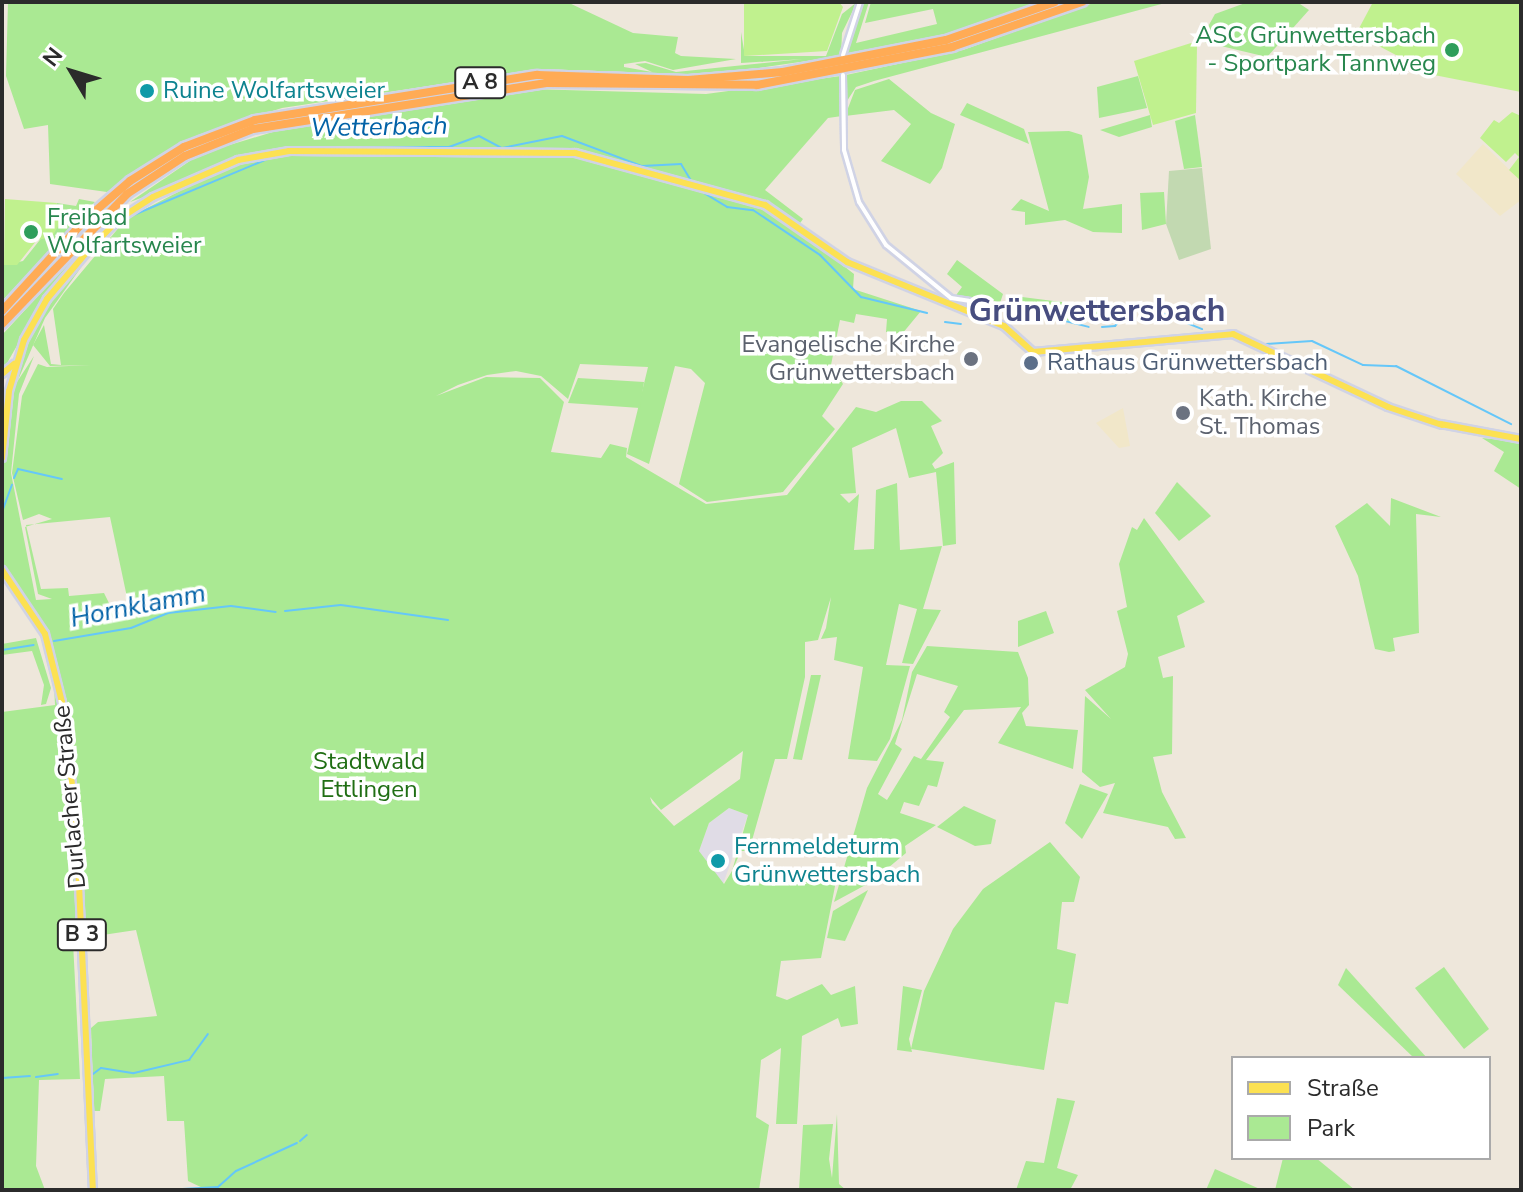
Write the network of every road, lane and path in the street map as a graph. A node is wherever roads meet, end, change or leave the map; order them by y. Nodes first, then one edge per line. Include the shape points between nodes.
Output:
1 (860, 2) edge
2 (1055, 2) edge
3 (1082, 2) edge
4 (843, 55) dead end
5 (843, 75) dead end
6 (969, 310) junction
7 (2, 311) edge
8 (2, 324) edge
9 (16, 361) junction
10 (2, 376) edge
11 (11, 380) junction
12 (1521, 439) edge
13 (2, 458) edge
14 (2, 570) edge
15 (93, 1190) edge

1 - 4 street
2 - 7 highway, A 8 via 946,40 755,77 537,75 289,112 212,135 130,181
3 - 8 highway, A 8 via 952,47 757,85 546,83 288,121 223,139 155,174 76,242
5 - 6 street via 842,140 859,202 886,245 953,300 969,301
6 - 9 main road via 879,279 765,205 559,149 437,155 289,151 238,160 140,204 111,227 47,299
6 - 12 main road via 1007,328 1037,353 1240,336 1418,418
9 - 10 main road
9 - 11 main road
10 - 11 street
11 - 13 main road
14 - 15 main road, Durlacher Straße / B 3 via 49,644 76,818

